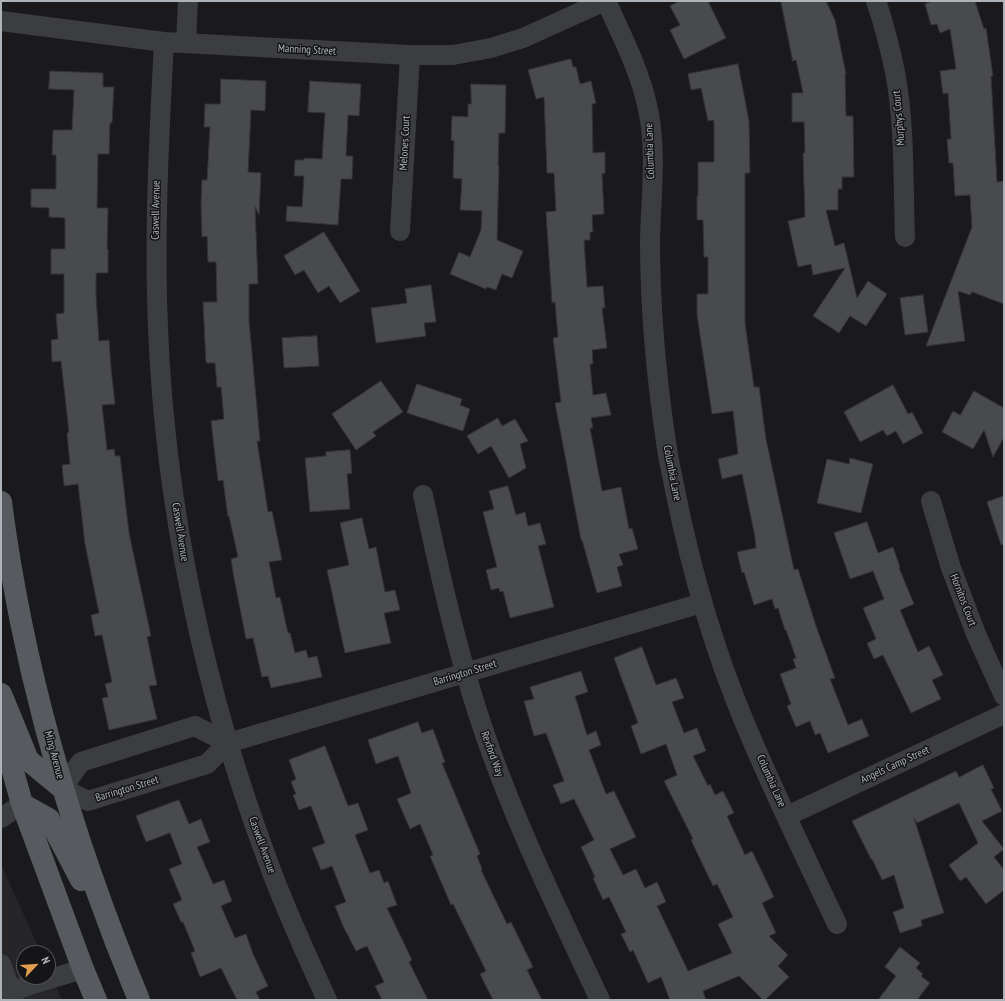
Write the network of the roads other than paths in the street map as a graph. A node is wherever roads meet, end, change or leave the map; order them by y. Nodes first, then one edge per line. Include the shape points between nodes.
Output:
1 (188, 1) edge
2 (605, 1) edge
3 (876, 1) edge
4 (1, 21) edge
5 (164, 42) junction
6 (186, 43) junction
7 (410, 55) junction
8 (400, 232) dead end
9 (905, 237) dead end
10 (423, 495) dead end
11 (931, 501) dead end
12 (1, 502) edge
13 (702, 602) junction
14 (465, 673) junction
15 (1, 694) edge
16 (1004, 696) edge
17 (1004, 714) edge
18 (1, 728) edge
19 (228, 743) junction
20 (62, 788) junction
21 (1, 800) edge
22 (22, 804) junction
23 (787, 816) junction
24 (1, 818) edge
25 (837, 924) dead end
26 (118, 948) junction
27 (1, 964) edge
28 (83, 969) junction
29 (8, 995) edge
30 (96, 1000) edge
31 (139, 1000) edge
32 (327, 1000) edge
33 (600, 1000) edge

1 - 6 street
2 - 7 street, Manning Street via 523,38 491,48 453,54
2 - 13 street, Columbia Lane via 639,75 648,111 653,147 650,241 658,380 666,445 683,531
3 - 9 street, Murphys Court via 895,73 898,96
4 - 5 street, Manning Street
5 - 6 street, Manning Street
5 - 19 street, Caswell Avenue via 155,239 164,422 186,572 206,662
6 - 7 street, Manning Street
7 - 8 street, Melones Court
10 - 14 street, Rexford Way via 444,596
11 - 16 street, Hornitos Court via 951,568 976,634
12 - 20 main road, Ming Avenue via 16,598 38,698
13 - 14 street, Barrington Street
13 - 23 street, Columbia Lane via 722,665 746,726
14 - 19 street, Barrington Street
14 - 33 street, Rexford Way via 498,772 528,845
15 - 20 main road via 28,760
17 - 23 street, Angels Camp Street
18 - 22 main road
19 - 20 street, Barrington Street via 208,764 88,801
19 - 20 street via 195,726 81,762
19 - 32 street, Caswell Avenue via 266,859
20 - 26 main road, Ming Avenue
21 - 22 street
22 - 24 street
22 - 26 main road via 49,819
22 - 28 main road
23 - 25 street, Columbia Lane
26 - 31 main road, Ming Avenue
27 - 29 street
28 - 29 street
28 - 30 main road

